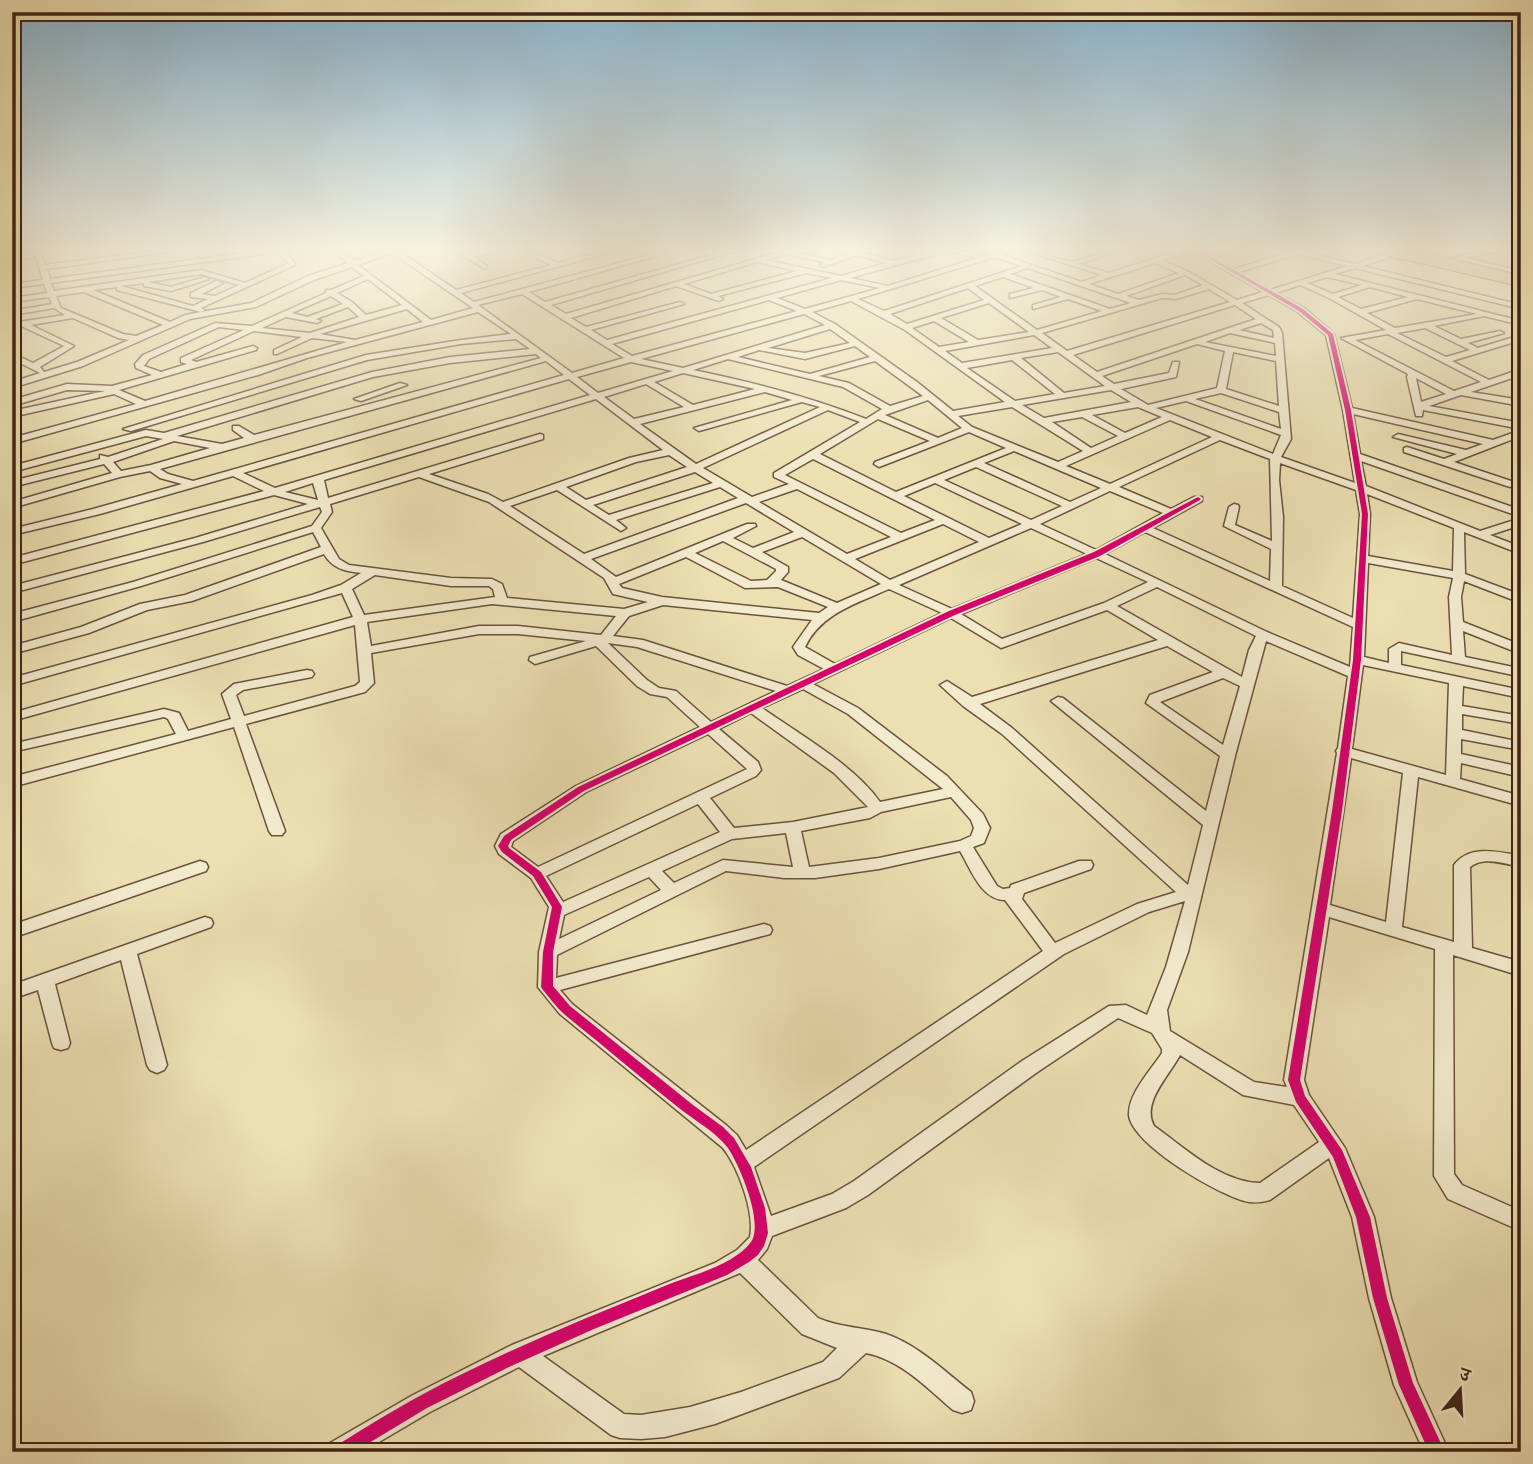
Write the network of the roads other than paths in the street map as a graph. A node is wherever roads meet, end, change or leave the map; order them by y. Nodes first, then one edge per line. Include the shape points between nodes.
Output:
1 (66, 317) edge
2 (77, 317) edge
3 (152, 317) edge
4 (195, 317) edge
5 (278, 317) edge
6 (297, 317) edge
7 (318, 317) edge
8 (423, 317) edge
9 (446, 317) edge
10 (493, 317) edge
11 (565, 317) edge
12 (631, 317) edge
13 (702, 317) edge
14 (781, 317) edge
15 (818, 317) edge
16 (888, 317) edge
17 (1016, 317) edge
18 (1088, 317) edge
19 (1184, 317) edge
20 (1258, 317) edge
21 (1310, 317) edge
22 (1367, 317) edge
23 (1469, 317) edge
24 (1500, 317) edge
25 (365, 318) edge
26 (935, 318) joint
27 (183, 320) junction
28 (1262, 320) junction
29 (430, 323) junction
30 (1521, 323) edge
31 (23, 324) junction
32 (12, 325) edge
33 (170, 325) junction
34 (218, 325) junction
35 (1426, 325) junction
36 (832, 326) junction
37 (255, 327) junction
38 (904, 328) junction
39 (584, 330) junction
40 (1231, 331) junction
41 (1038, 332) junction
42 (1392, 332) junction
43 (1500, 333) dead end
44 (1330, 334) junction
45 (312, 335) junction
46 (519, 336) junction
47 (1521, 337) edge
48 (137, 339) junction
49 (1346, 339) junction
50 (359, 341) junction
51 (1279, 341) junction
52 (1199, 342) junction
53 (1460, 342) junction
54 (220, 343) junction
55 (606, 343) junction
56 (976, 343) junction
57 (855, 344) junction
58 (253, 348) junction
59 (757, 348) junction
60 (1230, 349) junction
61 (936, 350) junction
62 (1476, 350) junction
63 (539, 351) junction
64 (1065, 351) junction
65 (277, 352) junction
66 (12, 355) edge
67 (304, 356) junction
68 (728, 357) junction
69 (1014, 357) junction
70 (549, 358) junction
71 (875, 358) junction
72 (631, 359) junction
73 (1281, 360) junction
74 (1446, 360) junction
75 (1176, 364) dead end
76 (194, 365) junction
77 (345, 365) junction
78 (961, 366) junction
79 (33, 368) junction
80 (685, 369) junction
81 (1413, 373) junction
82 (48, 374) junction
83 (159, 374) junction
84 (372, 375) junction
85 (1096, 375) junction
86 (1518, 375) edge
87 (811, 376) junction
88 (569, 377) junction
89 (647, 381) junction
90 (1489, 383) junction
91 (12, 385) edge
92 (403, 385) junction
93 (73, 386) junction
94 (1112, 387) junction
95 (115, 389) junction
96 (764, 389) junction
97 (1221, 390) junction
98 (423, 391) junction
99 (1458, 394) junction
100 (1061, 395) junction
101 (596, 396) junction
102 (929, 397) junction
103 (801, 400) junction
104 (1190, 400) junction
105 (1521, 402) edge
106 (12, 403) edge
107 (144, 404) junction
108 (1014, 404) junction
109 (1142, 406) junction
110 (1419, 406) junction
111 (828, 407) junction
112 (692, 408) junction
113 (889, 409) junction
114 (1282, 410) junction
115 (1348, 410) junction
116 (12, 414) edge
117 (952, 414) junction
118 (1083, 414) junction
119 (307, 415) dead end
120 (878, 416) junction
121 (1167, 418) junction
122 (1044, 421) junction
123 (635, 422) junction
124 (867, 422) junction
125 (1419, 426) junction
126 (1521, 426) edge
127 (236, 428) dead end
128 (699, 428) dead end
129 (969, 429) junction
130 (1521, 433) edge
131 (1286, 434) junction
132 (1463, 436) junction
133 (162, 437) junction
134 (540, 437) dead end
135 (1126, 437) junction
136 (1219, 437) junction
137 (1398, 437) dead end
138 (251, 438) junction
139 (174, 439) junction
140 (12, 441) edge
141 (938, 441) junction
142 (481, 442) junction
143 (1496, 444) junction
144 (222, 447) junction
145 (93, 448) junction
146 (1014, 448) junction
147 (1452, 449) junction
148 (1408, 450) dead end
149 (671, 451) junction
150 (1090, 452) junction
151 (811, 454) junction
152 (1469, 454) junction
153 (1356, 456) junction
154 (1275, 458) junction
155 (108, 460) junction
156 (12, 461) edge
157 (1446, 462) junction
158 (975, 463) junction
159 (879, 464) dead end
160 (1057, 466) junction
161 (12, 468) edge
162 (152, 468) junction
163 (696, 468) junction
164 (234, 473) junction
165 (119, 474) junction
166 (422, 474) junction
167 (319, 478) junction
168 (936, 480) junction
169 (1515, 481) edge
170 (722, 483) junction
171 (12, 484) edge
172 (193, 485) junction
173 (558, 486) junction
174 (794, 486) junction
175 (1110, 487) junction
176 (1361, 488) junction
177 (12, 491) edge
178 (276, 491) junction
179 (895, 496) junction
180 (1475, 496) junction
181 (750, 499) junction
182 (1198, 499) dead end
183 (322, 502) junction
184 (18, 504) edge
185 (585, 504) junction
186 (1069, 505) junction
187 (500, 506) junction
188 (1234, 507) dead end
189 (1174, 514) junction
190 (1521, 514) edge
191 (607, 519) junction
192 (944, 520) junction
193 (1521, 521) edge
194 (1031, 524) junction
195 (751, 526) dead end
196 (1459, 526) junction
197 (316, 527) junction
198 (621, 528) dead end
199 (1145, 528) junction
200 (12, 532) edge
201 (804, 532) junction
202 (1481, 534) junction
203 (723, 537) junction
204 (900, 537) junction
205 (988, 542) junction
206 (1277, 547) junction
207 (327, 550) junction
208 (1521, 551) edge
209 (685, 552) junction
210 (753, 552) junction
211 (1097, 554) junction
212 (582, 558) junction
213 (846, 558) junction
214 (1364, 559) junction
215 (12, 562) edge
216 (372, 572) junction
217 (1459, 575) junction
218 (772, 582) junction
219 (1157, 582) junction
220 (889, 584) junction
221 (612, 585) junction
222 (345, 588) junction
223 (1276, 588) junction
224 (12, 590) edge
225 (604, 598) dead end
226 (502, 600) junction
227 (1521, 600) edge
228 (662, 601) junction
229 (1108, 606) junction
230 (837, 607) junction
231 (625, 613) junction
232 (952, 613) junction
233 (820, 617) junction
234 (12, 618) edge
235 (361, 619) junction
236 (1455, 624) junction
237 (1360, 626) junction
238 (1263, 635) junction
239 (600, 639) junction
240 (1168, 642) junction
241 (12, 650) edge
242 (1521, 650) edge
243 (364, 651) junction
244 (1457, 659) junction
245 (535, 660) dead end
246 (1355, 666) junction
247 (833, 668) junction
248 (1395, 668) junction
249 (1513, 671) dead end
250 (1223, 673) junction
251 (307, 674) dead end
252 (1456, 681) junction
253 (12, 682) edge
254 (802, 683) junction
255 (1248, 684) junction
256 (947, 685) dead end
257 (785, 690) junction
258 (1521, 694) edge
259 (1058, 701) dead end
260 (968, 703) junction
261 (751, 707) junction
262 (1455, 709) junction
263 (12, 717) edge
264 (1521, 720) edge
265 (241, 723) junction
266 (712, 727) junction
267 (1454, 733) junction
268 (184, 737) junction
269 (1521, 747) edge
270 (12, 748) edge
271 (1342, 751) junction
272 (1226, 753) junction
273 (1453, 757) junction
274 (1411, 770) junction
275 (1521, 772) edge
276 (12, 782) edge
277 (1453, 782) junction
278 (954, 792) junction
279 (701, 797) junction
280 (1521, 801) edge
281 (876, 808) junction
282 (1212, 824) junction
283 (793, 827) junction
284 (277, 831) dead end
285 (728, 834) junction
286 (964, 845) junction
287 (1521, 862) edge
288 (1085, 864) dead end
289 (200, 867) dead end
290 (651, 869) junction
291 (803, 872) junction
292 (537, 874) junction
293 (672, 891) junction
294 (1013, 893) junction
295 (1191, 893) junction
296 (1320, 908) junction
297 (556, 912) junction
298 (205, 923) dead end
299 (764, 930) dead end
300 (1393, 931) junction
301 (12, 932) edge
302 (1444, 946) junction
303 (127, 951) junction
304 (548, 951) junction
305 (1053, 952) junction
306 (1464, 953) junction
307 (1521, 969) edge
308 (45, 980) junction
309 (547, 987) junction
310 (12, 992) edge
311 (1159, 1011) junction
312 (1161, 1035) junction
313 (61, 1043) dead end
314 (157, 1065) dead end
315 (1300, 1098) junction
316 (1331, 1145) junction
317 (742, 1164) junction
318 (1521, 1221) edge
319 (763, 1229) junction
320 (741, 1259) junction
321 (863, 1340) junction
322 (520, 1353) junction
323 (962, 1401) dead end
324 (339, 1452) edge
325 (1437, 1452) edge

1 - 31 street
2 - 48 street
3 - 33 street
4 - 27 street
5 - 37 street
6 - 7 street
8 - 29 street
9 - 29 street
10 - 46 street
11 - 39 street
12 - 39 street
13 - 55 street
14 - 72 street
15 - 36 street
16 - 38 street
17 - 41 street
18 - 41 street
19 - 64 street
20 - 28 street
21 - 44 street
22 - 42 street
23 - 35 street
24 - 30 street
25 - 45 street
26 - 38 street
26 - 56 street
27 - 33 street
27 - 34 street
28 - 40 street
28 - 51 street via 1276,329
29 - 50 street
31 - 32 street
31 - 79 street via 70,346
33 - 48 street
34 - 37 street
34 - 83 street via 139,364
35 - 42 street
35 - 53 street
36 - 57 street
36 - 59 street
37 - 45 street
37 - 54 street
38 - 61 street
39 - 55 street
40 - 51 street
40 - 52 street
41 - 56 street
41 - 64 street
42 - 49 street
42 - 74 street
43 - 53 street
44 - 49 street
44 - 115 street
45 - 50 street
45 - 65 street
46 - 63 street
46 - 77 street via 391,352
47 - 62 street
48 - 82 street
49 - 81 street
50 - 67 street
51 - 73 street
52 - 60 street
52 - 85 street
53 - 62 street
54 - 58 street
54 - 76 street via 184,360
55 - 72 street
56 - 61 street
57 - 59 street via 805,356
57 - 71 street
58 - 65 street
58 - 76 street
59 - 68 street
60 - 73 street
60 - 97 street
61 - 78 street
62 - 74 street
63 - 70 street
63 - 84 street via 450,360
64 - 69 street
64 - 85 street
65 - 67 street
66 - 79 street
67 - 107 street
68 - 80 street
68 - 87 street
69 - 78 street
69 - 100 street
70 - 88 street
70 - 98 street
71 - 87 street
71 - 102 street
72 - 80 street
72 - 88 street
73 - 114 street
74 - 90 street
75 - 94 street via 1170,376
76 - 83 street
77 - 84 street
77 - 156 street
78 - 108 street
79 - 82 street
80 - 89 street
80 - 96 street
81 - 99 street
81 - 110 street
82 - 91 street
82 - 93 street
83 - 95 street
84 - 92 street
84 - 133 street
85 - 94 street
86 - 90 street
87 - 113 street via 854,388
88 - 101 street
88 - 164 street
89 - 101 street
89 - 112 street
90 - 99 street
92 - 98 street
92 - 119 street
93 - 95 street
93 - 106 street
94 - 100 street
94 - 109 street
95 - 107 street
95 - 116 street
96 - 103 street
96 - 112 street
97 - 104 street
97 - 114 street
98 - 138 street
99 - 105 street
99 - 110 street
100 - 108 street
101 - 123 street
101 - 142 street
102 - 113 street
102 - 117 street
103 - 111 street
103 - 128 street
104 - 109 street
104 - 131 street
107 - 140 street
108 - 117 street
108 - 122 street
109 - 118 street
109 - 121 street
110 - 125 street
110 - 126 street
111 - 124 street
111 - 163 street
112 - 123 street
113 - 120 street
114 - 131 street
115 - 125 street
115 - 153 street
117 - 129 street
118 - 122 street
118 - 135 street
120 - 124 street
120 - 141 street
121 - 135 street
121 - 136 street
122 - 150 street
123 - 149 street
124 - 151 street
125 - 132 street
127 - 138 street
129 - 141 street
129 - 146 street
130 - 143 street
131 - 154 street
132 - 143 street
132 - 147 street
133 - 139 street
133 - 145 street via 146,433
134 - 142 street
135 - 150 street
136 - 154 street
136 - 175 street
137 - 147 street
138 - 144 street
139 - 144 street
139 - 155 street
141 - 159 street
142 - 166 street
142 - 167 street
143 - 152 street
144 - 162 street
145 - 155 street
145 - 161 street
146 - 158 street
146 - 160 street
147 - 152 street
148 - 157 street
149 - 163 street
149 - 173 street
150 - 160 street
151 - 174 street via 779,473
151 - 179 street
152 - 157 street
153 - 176 street
153 - 180 street
154 - 176 street
154 - 206 street
155 - 165 street
155 - 171 street
157 - 169 street
158 - 168 street
158 - 186 street
160 - 175 street
162 - 165 street
162 - 172 street
163 - 170 street
163 - 185 street
164 - 172 street
164 - 178 street
165 - 184 street
166 - 183 street
166 - 187 street via 439,484 487,496
167 - 178 street
167 - 183 street
168 - 179 street
168 - 194 street
169 - 180 street
170 - 181 street
170 - 191 street
172 - 200 street
173 - 185 street
173 - 187 street
174 - 181 street
174 - 204 street
175 - 186 street
175 - 189 street
176 - 196 street
176 - 214 street
177 - 184 street
178 - 183 street via 298,500
178 - 215 street
179 - 192 street
180 - 190 street
181 - 201 street
181 - 212 street
182 - 189 street
183 - 197 street via 327,512
183 - 224 street via 163,551
185 - 191 street
186 - 194 street
187 - 212 street
188 - 206 street via 1229,526
189 - 199 street
191 - 198 street
192 - 204 street
192 - 205 street
193 - 202 street
194 - 205 street
194 - 211 street
195 - 203 street
196 - 202 street
196 - 217 street
197 - 207 street
197 - 234 street
199 - 211 street
199 - 223 street
201 - 210 street
201 - 213 street
202 - 208 street
203 - 209 street
203 - 210 street
204 - 213 street
205 - 220 street
206 - 223 street
207 - 216 street via 346,568
207 - 241 street via 188,598 137,609
209 - 218 street via 749,585
209 - 221 street
210 - 218 street via 784,570
211 - 219 street
211 - 232 street
212 - 221 street via 609,576
213 - 220 street
214 - 217 street
214 - 237 street
216 - 222 street
216 - 226 street via 492,583
217 - 227 street
217 - 236 street
218 - 230 street
219 - 229 street
219 - 238 street
220 - 230 street
220 - 232 street
221 - 225 street
221 - 228 street via 632,596
222 - 235 street
222 - 253 street
223 - 237 street
226 - 231 street
226 - 235 street
228 - 231 street
228 - 233 street
229 - 232 street via 1001,644
229 - 240 street
230 - 233 street
231 - 239 street
232 - 247 street
233 - 247 street via 799,647
235 - 243 street
235 - 263 street
236 - 242 street
236 - 244 street
237 - 246 street
238 - 246 street
238 - 255 street via 1255,649
239 - 243 street via 493,628
239 - 245 street
239 - 257 street via 655,647
239 - 266 street via 651,690 671,694
240 - 250 street
240 - 260 street
243 - 265 street via 367,683 360,690
244 - 248 street via 1399,647 1395,649
244 - 249 street
246 - 248 street
246 - 271 street
247 - 254 street
248 - 252 street
250 - 255 street
250 - 272 street via 1155,698 1153,703
251 - 265 street via 233,690 229,694
252 - 258 street
252 - 262 street
254 - 257 street
254 - 278 street via 853,711
255 - 272 street
256 - 260 street
257 - 261 street
259 - 282 street
260 - 295 street
261 - 266 street
261 - 281 street via 829,763
262 - 264 street
262 - 267 street
265 - 268 street
265 - 284 street
266 - 279 street via 754,770
266 - 292 street via 581,789 507,838 505,850
267 - 269 street
267 - 273 street
268 - 270 street via 174,716 164,713
268 - 276 street
271 - 274 street
271 - 296 street
272 - 282 street
273 - 275 street
273 - 277 street
274 - 277 street
274 - 300 street
277 - 280 street
278 - 281 street
278 - 286 street via 982,828 978,839
279 - 285 street
279 - 292 street
281 - 283 street via 870,813
282 - 295 street
283 - 285 street
283 - 291 street
285 - 290 street
286 - 291 street via 878,864
286 - 294 street via 991,890 1001,895
287 - 306 street via 1488,855 1470,857 1462,864
288 - 294 street
289 - 301 street
290 - 293 street
290 - 297 street
291 - 293 street via 723,866
292 - 297 street via 556,903
293 - 304 street
294 - 305 street via 1013,900
295 - 305 street via 1143,908
295 - 311 street via 1174,976
296 - 300 street
296 - 315 street via 1294,1067
297 - 304 street
298 - 303 street
299 - 309 street
300 - 302 street
302 - 306 street
302 - 318 street via 1444,1176 1455,1192
303 - 308 street
303 - 314 street
304 - 309 street
305 - 317 street
306 - 307 street
308 - 310 street
308 - 313 street
309 - 317 street via 566,1009 732,1144
311 - 312 street
311 - 319 street via 1150,1026 1115,1010 861,1188 839,1201
312 - 315 street via 1250,1089
312 - 316 street via 1171,1054 1140,1104 1139,1118 1147,1132 1232,1188 1264,1193
315 - 316 street
316 - 325 street via 1363,1217 1380,1298 1406,1385
317 - 319 street
319 - 320 street via 760,1241
320 - 321 street via 810,1326 829,1335
320 - 322 street
321 - 322 street via 831,1370 810,1380 671,1425 638,1429 620,1426
321 - 323 street via 905,1355
322 - 324 street via 407,1409

